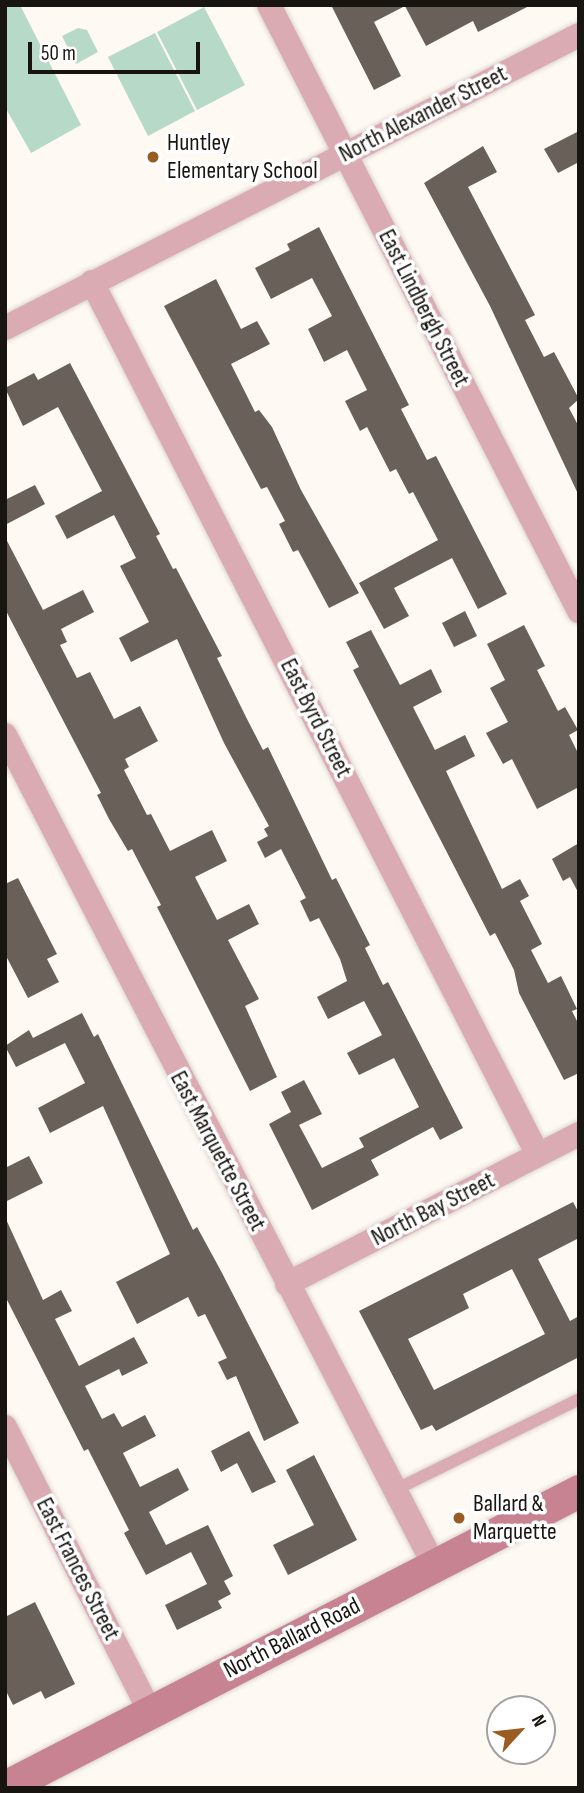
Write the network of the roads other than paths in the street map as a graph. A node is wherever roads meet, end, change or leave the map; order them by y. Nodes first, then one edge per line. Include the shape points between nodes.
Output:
1 (268, 5) edge
2 (579, 35) edge
3 (344, 153) junction
4 (92, 282) junction
5 (5, 328) edge
6 (579, 611) edge
7 (5, 735) edge
8 (579, 1134) edge
9 (538, 1155) junction
10 (287, 1283) junction
11 (579, 1399) edge
12 (5, 1427) edge
13 (395, 1490) junction
14 (579, 1491) edge
15 (434, 1566) junction
16 (150, 1711) junction
17 (5, 1787) edge

1 - 3 street, East Lindbergh Street
2 - 3 street, North Alexander Street
3 - 4 street, North Alexander Street
3 - 6 street, East Lindbergh Street
4 - 5 street, North Alexander Street
4 - 9 street, East Byrd Street
7 - 10 street, East Marquette Street
8 - 9 street, North Bay Street
9 - 10 street, North Bay Street
10 - 13 street, East Marquette Street
11 - 13 lane
12 - 16 street, East Frances Street
13 - 15 street, East Marquette Street
14 - 15 main road, North Ballard Road
15 - 16 main road, North Ballard Road
16 - 17 main road, North Ballard Road

